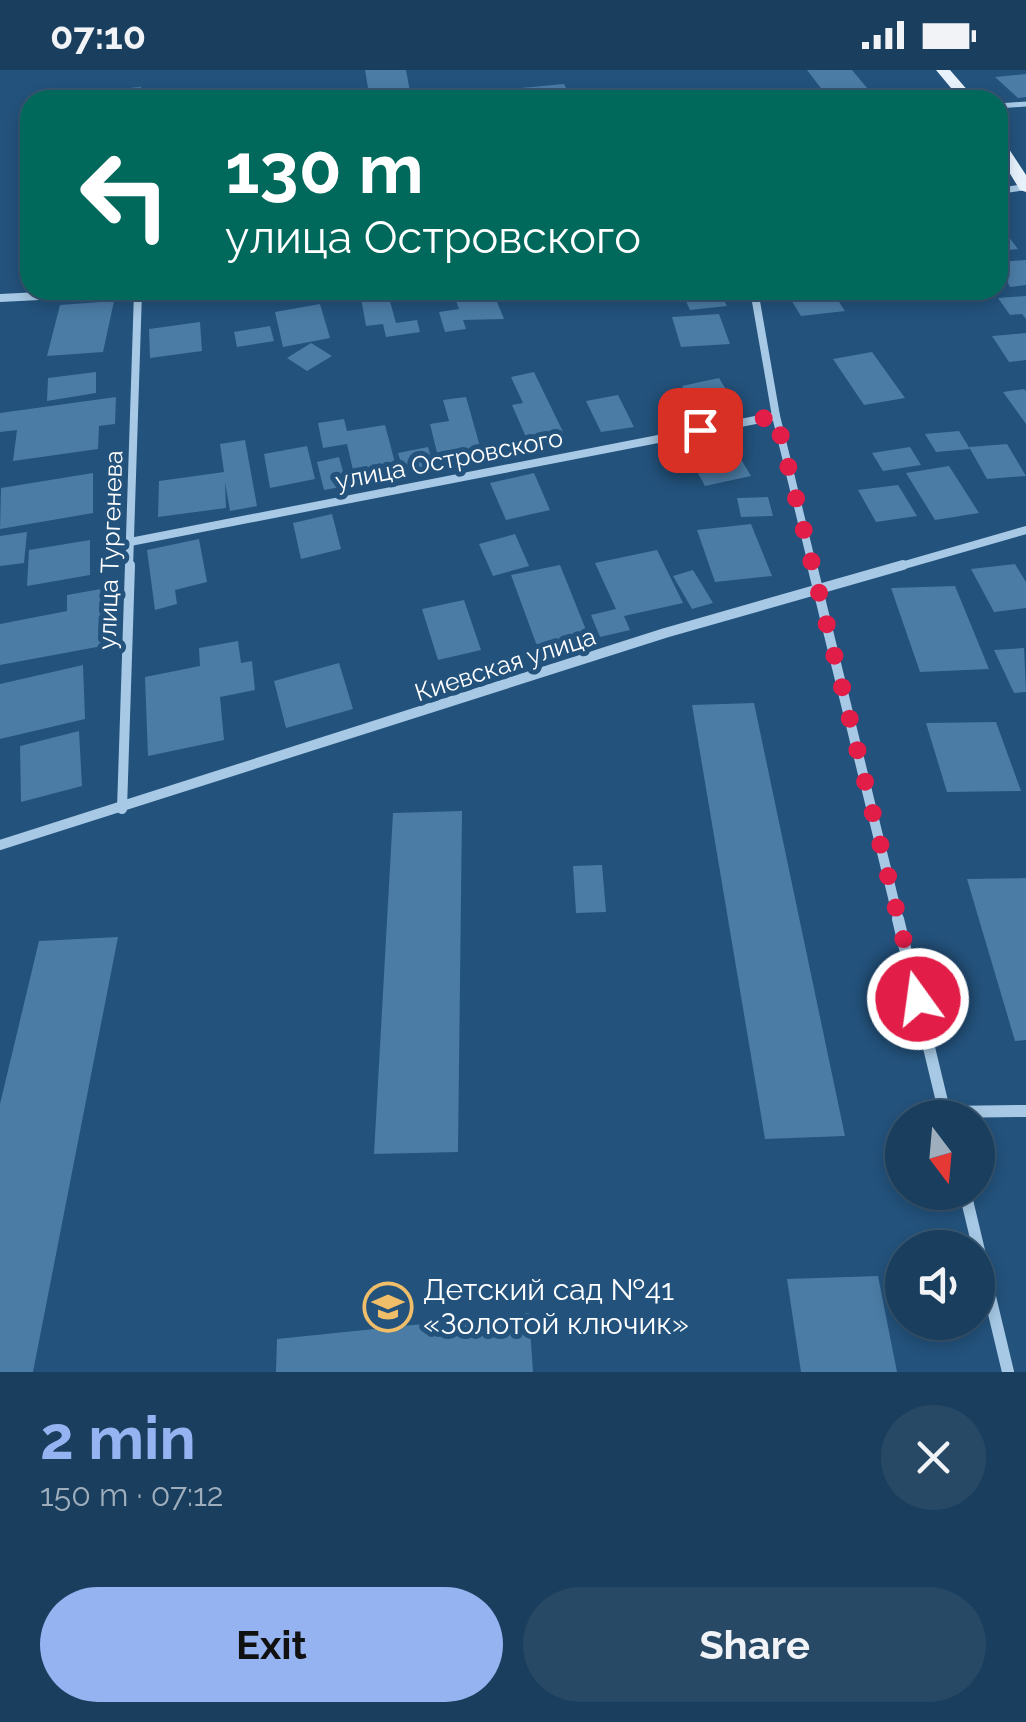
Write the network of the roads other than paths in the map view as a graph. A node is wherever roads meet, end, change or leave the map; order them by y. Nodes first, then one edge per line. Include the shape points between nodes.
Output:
1 (943, 70) edge
2 (960, 90) edge
3 (1008, 159) edge
4 (1026, 187) edge
5 (138, 300) edge
6 (756, 300) edge
7 (776, 416) junction
8 (1026, 530) edge
9 (130, 542) junction
10 (817, 586) junction
11 (122, 809) junction
12 (0, 845) edge
13 (942, 1100) edge
14 (1026, 1110) edge
15 (995, 1112) edge
16 (968, 1210) edge
17 (1008, 1372) edge

1 - 2 main road
3 - 4 main road
5 - 9 street, улица Тургенева
6 - 7 street
7 - 9 street, улица Островского
7 - 10 street
8 - 10 street, Киевская улица
9 - 11 street, улица Тургенева
10 - 11 street, Киевская улица
10 - 13 street
11 - 12 street, Киевская улица
14 - 15 street
16 - 17 street

